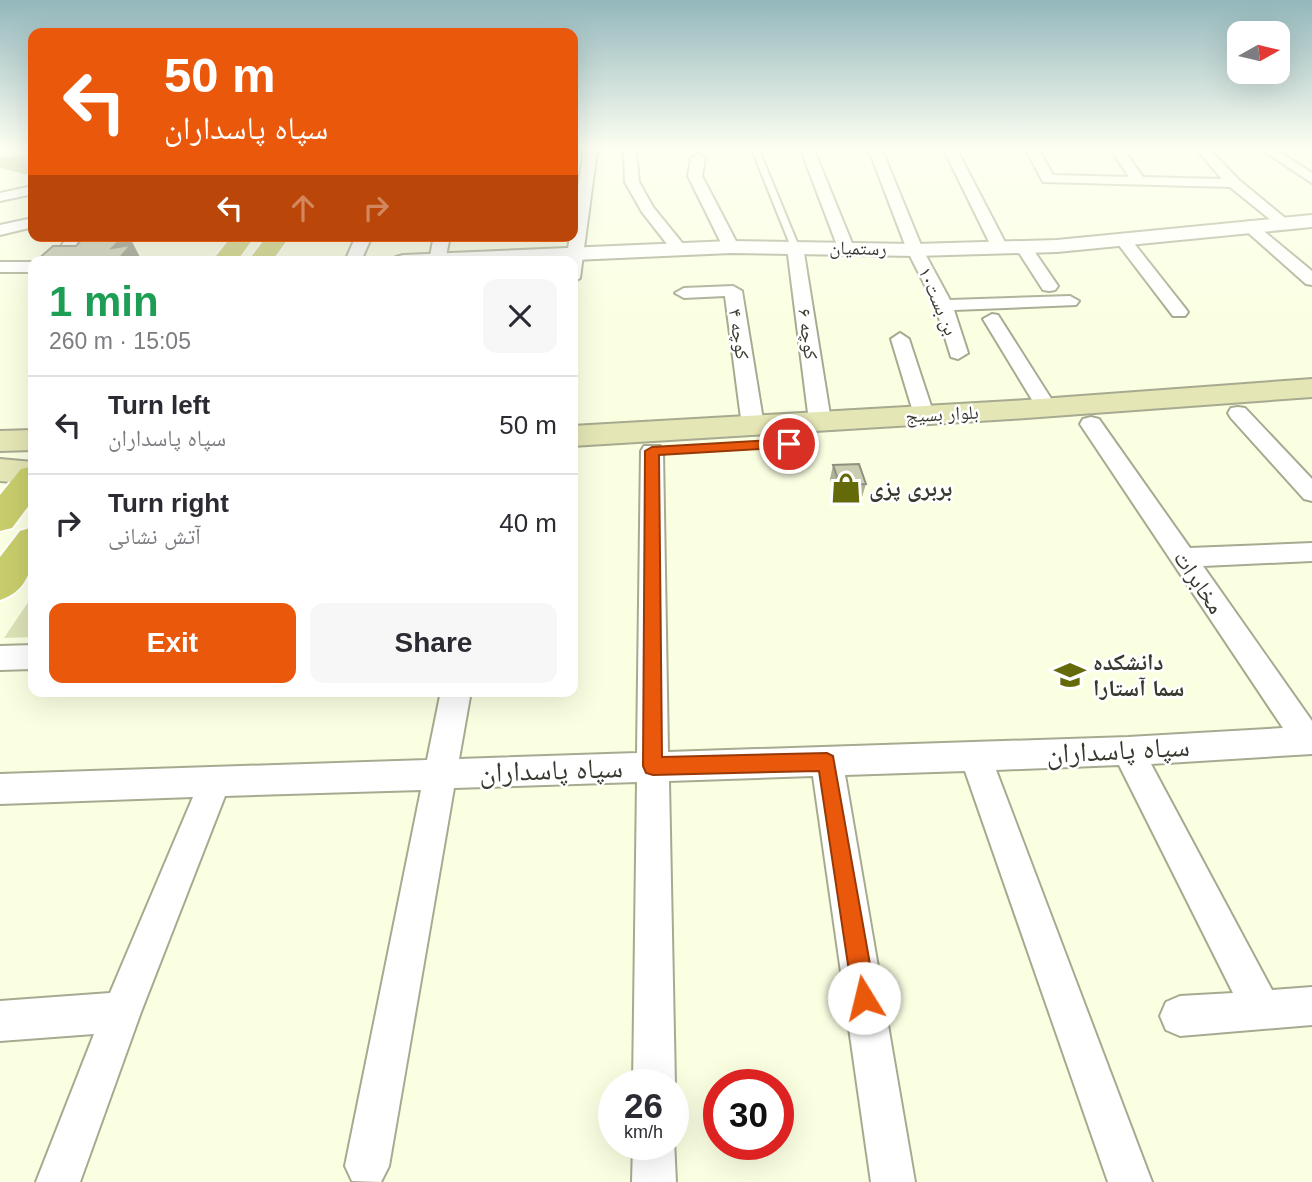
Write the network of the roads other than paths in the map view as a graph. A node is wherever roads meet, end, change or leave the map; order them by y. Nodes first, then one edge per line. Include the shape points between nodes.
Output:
1 (584, 205) edge
2 (645, 205) edge
3 (710, 205) edge
4 (778, 205) edge
5 (829, 205) edge
6 (897, 205) edge
7 (978, 205) edge
8 (1272, 205) edge
9 (1302, 223) edge
10 (28, 224) edge
11 (1249, 226) junction
12 (0, 230) edge
13 (1123, 240) junction
14 (239, 242) edge
15 (274, 242) edge
16 (731, 247) junction
17 (795, 247) junction
18 (846, 248) junction
19 (1000, 248) junction
20 (1024, 248) junction
21 (680, 250) junction
22 (915, 250) junction
23 (578, 254) junction
24 (228, 256) edge
25 (264, 256) edge
26 (531, 256) edge
27 (0, 267) edge
28 (28, 267) edge
29 (1312, 279) edge
30 (1049, 286) dead end
31 (684, 293) dead end
32 (1070, 301) dead end
33 (944, 305) junction
34 (1179, 312) dead end
35 (992, 319) dead end
36 (900, 339) dead end
37 (958, 353) dead end
38 (1312, 388) edge
39 (1229, 404) junction
40 (1312, 407) edge
41 (1047, 408) junction
42 (925, 415) junction
43 (820, 421) junction
44 (1091, 424) junction
45 (753, 426) junction
46 (578, 436) edge
47 (28, 440) edge
48 (0, 441) edge
49 (654, 441) junction
50 (578, 453) edge
51 (26, 472) edge
52 (1312, 493) edge
53 (0, 519) edge
54 (28, 547) edge
55 (1312, 552) edge
56 (1183, 558) junction
57 (0, 585) edge
58 (28, 657) edge
59 (0, 658) edge
60 (455, 697) edge
61 (1310, 740) edge
62 (1128, 751) junction
63 (975, 756) junction
64 (827, 762) junction
65 (653, 766) junction
66 (440, 774) junction
67 (215, 782) junction
68 (0, 789) edge
69 (1312, 1006) edge
70 (1262, 1010) junction
71 (122, 1012) junction
72 (1180, 1016) dead end
73 (0, 1021) edge
74 (654, 1069) edge
75 (654, 1160) edge
76 (367, 1166) dead end
77 (58, 1182) edge
78 (654, 1182) edge
79 (894, 1182) edge
80 (1129, 1182) edge

1 - 23 street
2 - 21 street
3 - 16 street
4 - 17 lane
5 - 18 street
6 - 22 street, بن بست۱۰
7 - 19 street
8 - 9 street
9 - 11 street, رستمیان
10 - 12 street
11 - 13 street, رستمیان
11 - 29 street
13 - 20 street, رستمیان
13 - 34 street
14 - 24 main road
15 - 25 main road
16 - 17 street, رستمیان
16 - 21 street, رستمیان
17 - 18 street, رستمیان
17 - 43 street, کوچه ۶
18 - 22 street, رستمیان
19 - 20 street, رستمیان
19 - 22 street, رستمیان
20 - 30 street
21 - 23 street, رستمیان
22 - 33 street, بن بست۱۰
23 - 26 street, رستمیان
27 - 28 street
31 - 45 street, کوچه ۴ via 733,291
32 - 33 street
33 - 37 street, بن بست۱۰
35 - 41 street
36 - 42 street
38 - 39 main road, بلوار بسیج
39 - 40 main road, بلوار بسیج
39 - 41 main road, بلوار بسیج
39 - 44 main road, بلوار بسیج
39 - 52 street
41 - 42 main road, بلوار بسیج
42 - 43 main road, بلوار بسیج
43 - 45 main road, بلوار بسیج
44 - 49 main road, بلوار بسیج
44 - 56 street, مخابرات
45 - 49 main road, بلوار بسیج
46 - 49 main road, بلوار بسیج
47 - 48 main road
49 - 50 main road, بلوار بسیج
49 - 65 street
51 - 53 main road
54 - 57 main road
55 - 56 street
56 - 61 street, مخابرات
58 - 59 street
60 - 66 street
61 - 62 street, سپاه پاسداران
62 - 63 street, سپاه پاسداران
62 - 70 street
63 - 64 street, سپاه پاسداران
63 - 80 street
64 - 65 street, سپاه پاسداران
64 - 79 street
65 - 66 street, سپاه پاسداران
65 - 74 street
66 - 67 street, سپاه پاسداران
66 - 76 street
67 - 68 street, سپاه پاسداران
67 - 71 street
69 - 70 street
70 - 72 street
71 - 73 street
71 - 77 street
75 - 78 street

